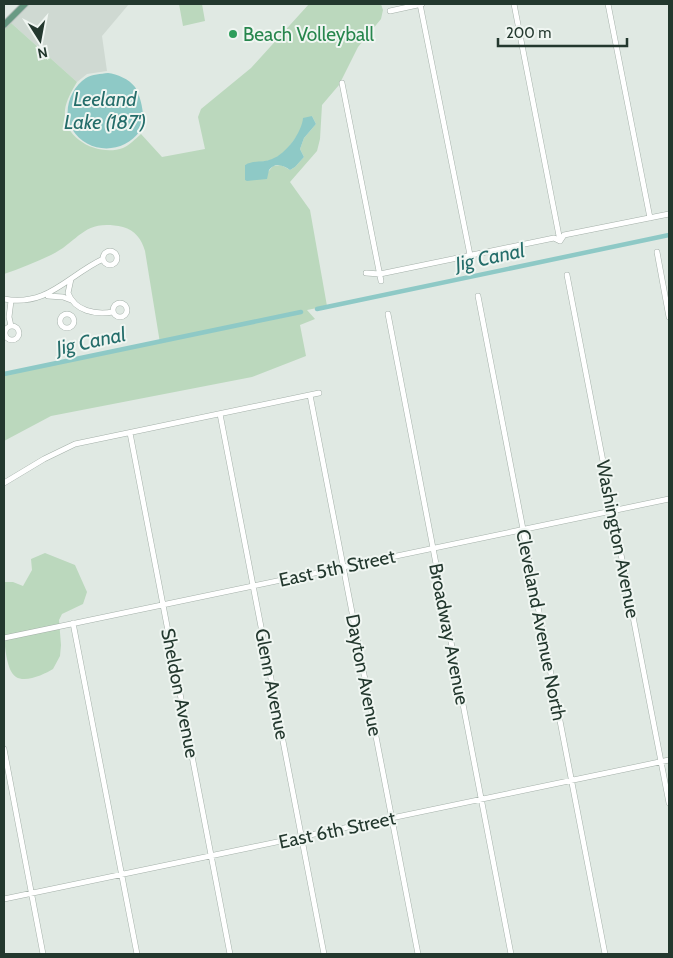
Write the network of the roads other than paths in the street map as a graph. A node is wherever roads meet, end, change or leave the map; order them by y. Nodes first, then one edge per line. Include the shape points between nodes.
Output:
1 (25, 4) edge
2 (421, 4) edge
3 (514, 4) edge
4 (608, 4) edge
5 (390, 11) dead end
6 (4, 25) edge
7 (342, 83) dead end
8 (669, 214) edge
9 (650, 218) junction
10 (560, 241) junction
11 (657, 252) dead end
12 (470, 255) junction
13 (103, 259) dead end
14 (366, 273) dead end
15 (380, 274) junction
16 (567, 275) dead end
17 (73, 277) junction
18 (381, 280) dead end
19 (45, 296) junction
20 (478, 296) dead end
21 (4, 300) edge
22 (12, 301) junction
23 (74, 303) junction
24 (113, 312) dead end
25 (388, 314) dead end
26 (70, 315) dead end
27 (669, 317) edge
28 (11, 326) dead end
29 (319, 393) dead end
30 (310, 395) junction
31 (220, 414) junction
32 (130, 432) junction
33 (4, 483) edge
34 (669, 499) edge
35 (612, 510) junction
36 (523, 529) junction
37 (433, 548) junction
38 (343, 567) junction
39 (253, 586) junction
40 (163, 604) junction
41 (73, 623) junction
42 (4, 638) edge
43 (4, 749) edge
44 (669, 760) edge
45 (662, 762) junction
46 (571, 780) junction
47 (481, 799) junction
48 (669, 802) edge
49 (391, 818) junction
50 (301, 837) junction
51 (212, 856) junction
52 (122, 875) junction
53 (32, 893) junction
54 (4, 899) edge
55 (44, 954) edge
56 (137, 954) edge
57 (230, 954) edge
58 (324, 954) edge
59 (418, 954) edge
60 (511, 954) edge
61 (605, 954) edge

1 - 6 main road
2 - 5 street
2 - 12 street
3 - 10 street
4 - 9 street
7 - 15 street
8 - 9 street
9 - 10 street via 564,235
10 - 12 street via 554,238
11 - 27 street
12 - 15 street
13 - 17 street
14 - 15 street
15 - 18 street
16 - 35 street, Washington Avenue
17 - 19 street
17 - 23 street via 68,289
19 - 22 street
19 - 23 street via 63,296
20 - 36 street, Cleveland Avenue North
21 - 22 street
22 - 28 street
23 - 24 street via 91,312
23 - 26 street
25 - 37 street, Broadway Avenue
29 - 30 street
30 - 31 street
30 - 38 street, Dayton Avenue
31 - 32 street
31 - 39 street, Glenn Avenue
32 - 33 street via 69,446
32 - 40 street, Sheldon Avenue
34 - 35 street, East 5th Street
35 - 36 street, East 5th Street
35 - 45 street, Washington Avenue
36 - 37 street, East 5th Street
36 - 46 street, Cleveland Avenue North
37 - 38 street, East 5th Street
37 - 47 street, Broadway Avenue
38 - 39 street, East 5th Street
38 - 49 street, Dayton Avenue
39 - 40 street, East 5th Street
39 - 50 street, Glenn Avenue
40 - 41 street, East 5th Street
40 - 51 street, Sheldon Avenue
41 - 42 street, East 5th Street
41 - 52 street
43 - 53 street
44 - 45 street, East 6th Street
45 - 46 street, East 6th Street
45 - 48 street, Washington Avenue
46 - 47 street, East 6th Street
46 - 61 street, Cleveland Avenue North
47 - 49 street, East 6th Street
47 - 60 street, Broadway Avenue
49 - 50 street, East 6th Street
49 - 59 street, Dayton Avenue
50 - 51 street, East 6th Street
50 - 58 street, Glenn Avenue
51 - 52 street, East 6th Street
51 - 57 street, Sheldon Avenue
52 - 53 street, East 6th Street
52 - 56 street
53 - 54 street, East 6th Street
53 - 55 street

